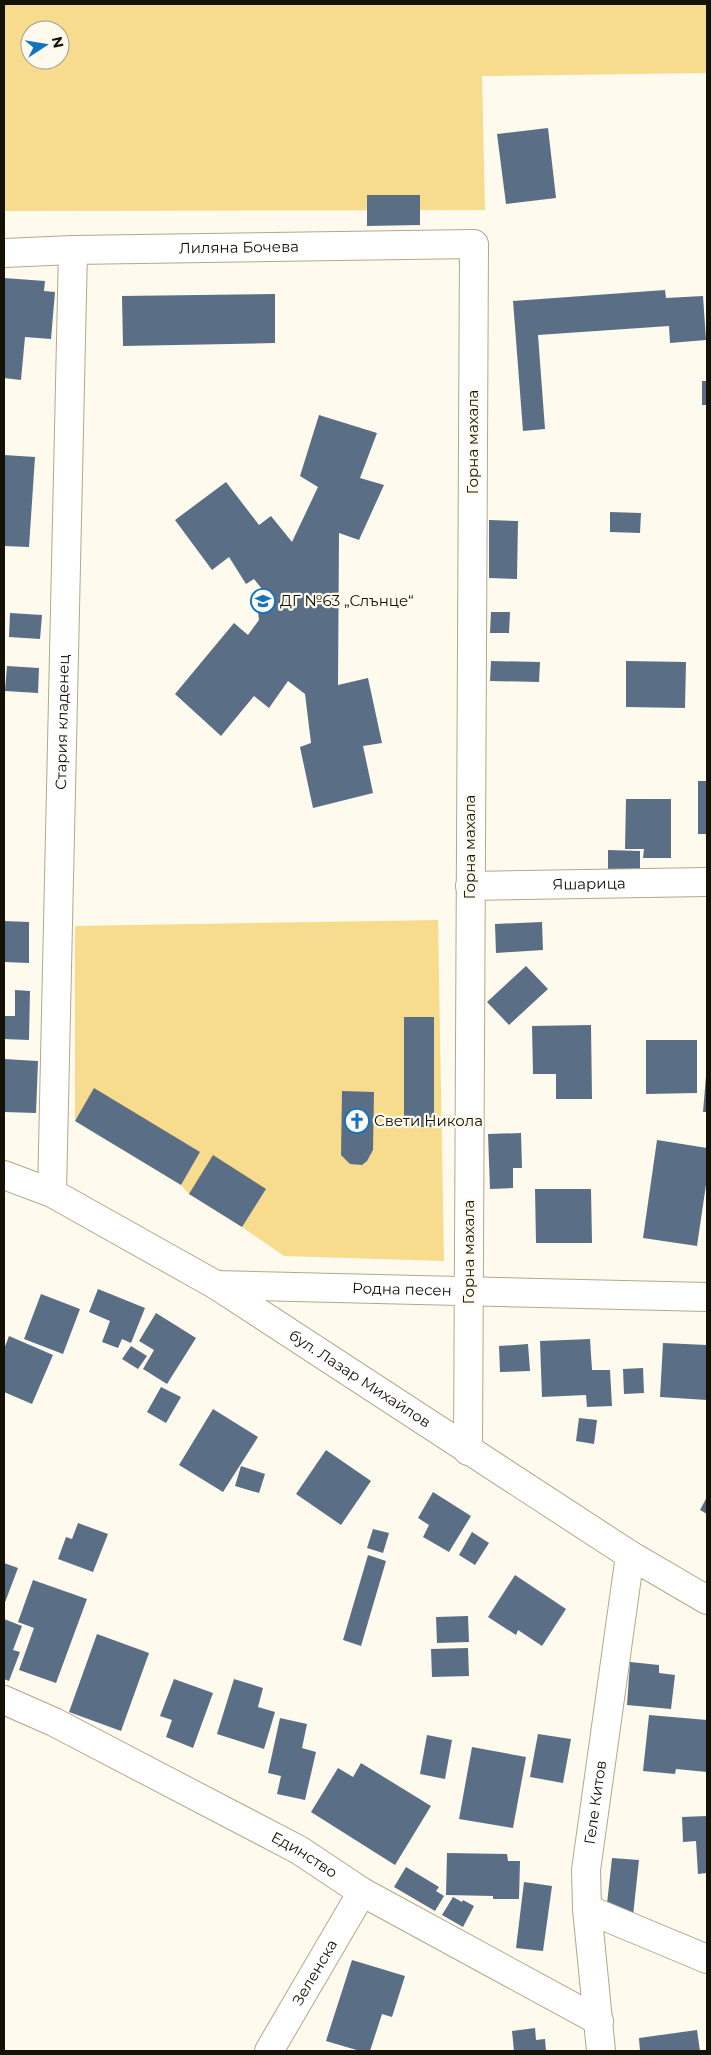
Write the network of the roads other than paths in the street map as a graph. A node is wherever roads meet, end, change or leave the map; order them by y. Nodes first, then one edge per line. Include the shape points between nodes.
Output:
1 (474, 244) joint
2 (73, 250) junction
3 (4, 253) edge
4 (707, 882) edge
5 (470, 886) junction
6 (4, 1175) edge
7 (52, 1193) junction
8 (216, 1285) junction
9 (469, 1290) junction
10 (707, 1297) edge
11 (468, 1451) junction
12 (630, 1555) junction
13 (707, 1600) edge
14 (4, 1700) edge
15 (362, 1892) junction
16 (587, 1910) junction
17 (707, 1959) edge
18 (598, 2021) junction
19 (269, 2051) edge
20 (601, 2051) edge

1 - 2 street, Лиляна Бочева
1 - 5 street, Горна махала
2 - 3 street, Лиляна Бочева
2 - 7 street, Стария кладенец
4 - 5 street, Яшарица
5 - 9 street, Горна махала
6 - 7 street, бул. Лазар Михайлов
7 - 8 street, бул. Лазар Михайлов
8 - 9 street, Родна песен
8 - 11 street, бул. Лазар Михайлов
9 - 10 street, Родна песен
9 - 11 street, Горна махала
11 - 12 street, бул. Лазар Михайлов
12 - 13 street, бул. Лазар Михайлов
12 - 16 street, Геле Китов via 586,1870
14 - 15 street, Единство via 54,1722 299,1850
15 - 18 street, Единство
15 - 19 street, Зеленска
16 - 17 street
16 - 18 street, Геле Китов
18 - 20 street, Геле Китов

